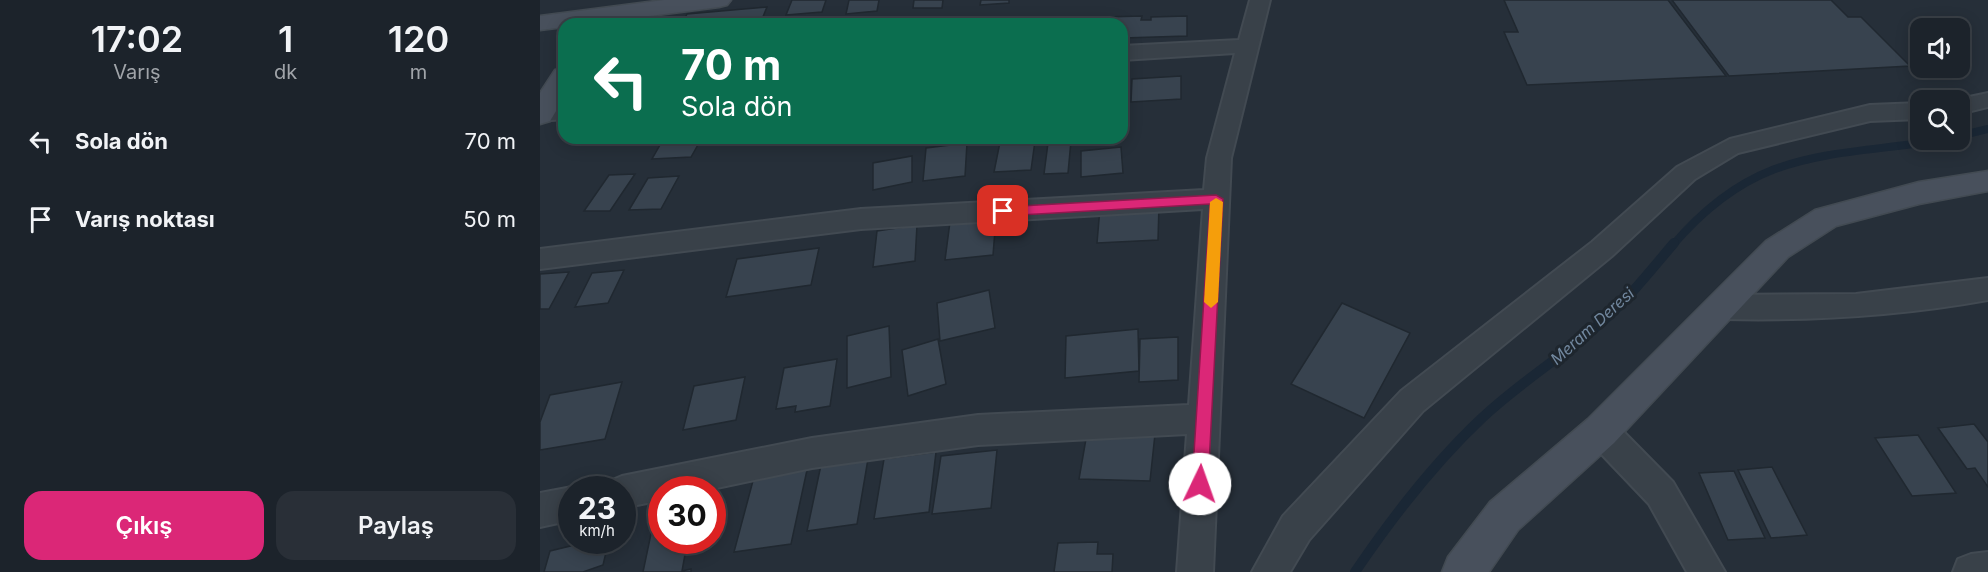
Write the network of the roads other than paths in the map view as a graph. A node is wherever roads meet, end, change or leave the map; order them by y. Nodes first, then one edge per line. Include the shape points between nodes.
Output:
1 (719, 0) edge
2 (1260, 0) edge
3 (640, 5) edge
4 (568, 18) edge
5 (624, 18) edge
6 (558, 20) edge
7 (540, 23) edge
8 (1248, 46) junction
9 (1128, 53) edge
10 (558, 86) edge
11 (1988, 100) edge
12 (1970, 104) edge
13 (1910, 111) edge
14 (558, 112) edge
15 (540, 114) edge
16 (1988, 181) edge
17 (1216, 199) junction
18 (540, 259) edge
19 (1988, 289) edge
20 (1724, 307) junction
21 (1204, 419) junction
22 (1602, 431) junction
23 (636, 489) edge
24 (558, 506) edge
25 (540, 510) edge
26 (1988, 570) edge
27 (1195, 572) edge
28 (1270, 572) edge
29 (1463, 572) edge
30 (1707, 572) edge
31 (1971, 572) edge

1 - 3 street
2 - 8 street
3 - 4 street
3 - 5 street
6 - 7 street
8 - 9 street
8 - 17 street via 1219,158
10 - 15 street
11 - 12 street
13 - 28 street via 1870,113 1730,147 1686,173 1602,249 1412,401 1296,528
14 - 15 street
16 - 20 street via 1919,193 1826,218 1777,249
17 - 18 street via 861,219
17 - 21 street
19 - 20 street via 1803,309
20 - 22 street
21 - 23 street via 978,430 812,453
21 - 27 street
22 - 29 street via 1504,516
22 - 30 street via 1661,493
24 - 25 street
26 - 31 street

